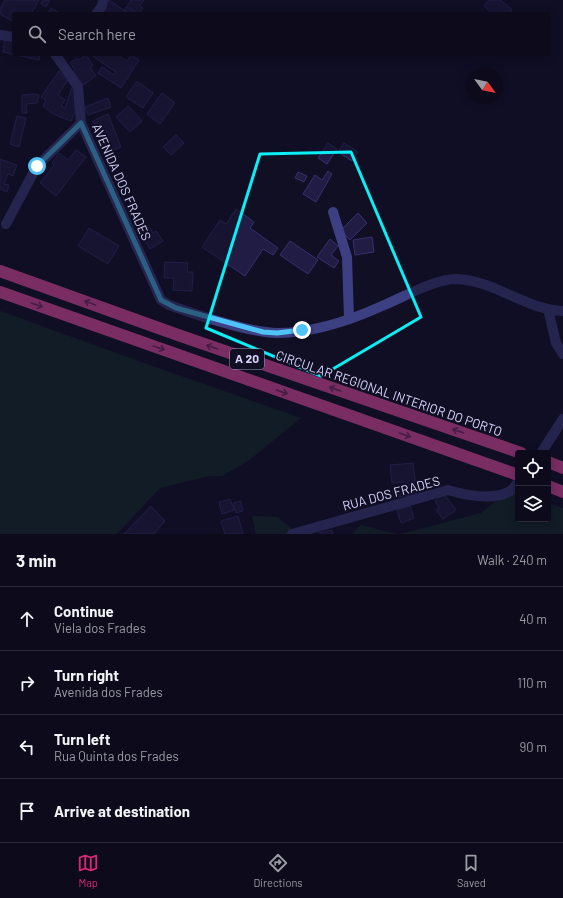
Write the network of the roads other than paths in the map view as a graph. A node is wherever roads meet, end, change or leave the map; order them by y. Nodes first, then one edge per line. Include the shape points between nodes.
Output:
1 (103, 0) edge
2 (98, 12) edge
3 (0, 35) edge
4 (12, 37) edge
5 (57, 56) edge
6 (81, 123) junction
7 (333, 212) dead end
8 (6, 224) dead end
9 (0, 271) edge
10 (0, 292) edge
11 (548, 309) junction
12 (563, 312) edge
13 (349, 319) junction
14 (563, 354) edge
15 (563, 419) edge
16 (543, 450) edge
17 (515, 451) edge
18 (551, 463) edge
19 (563, 468) edge
20 (515, 474) edge
21 (515, 485) edge
22 (551, 487) edge
23 (563, 492) edge
24 (292, 534) edge

1 - 2 street
3 - 4 street
5 - 6 street, AVENIDA DOS FRADES via 78,87
6 - 8 street via 37,166
6 - 13 street, AVENIDA DOS FRADES via 161,300 176,308 263,332 302,330
7 - 13 street via 347,257
17 -> 9 highway, CIRCULAR REGIONAL INTERIOR DO PORTO / A 20
10 -> 20 highway, A 20
11 - 12 street
11 - 13 street via 482,285 455,279 439,282
11 - 14 street via 556,343
15 - 16 street
18 - 19 highway
21 - 24 street, RUA DOS FRADES via 510,491 500,495 472,497 448,490
22 - 23 highway

